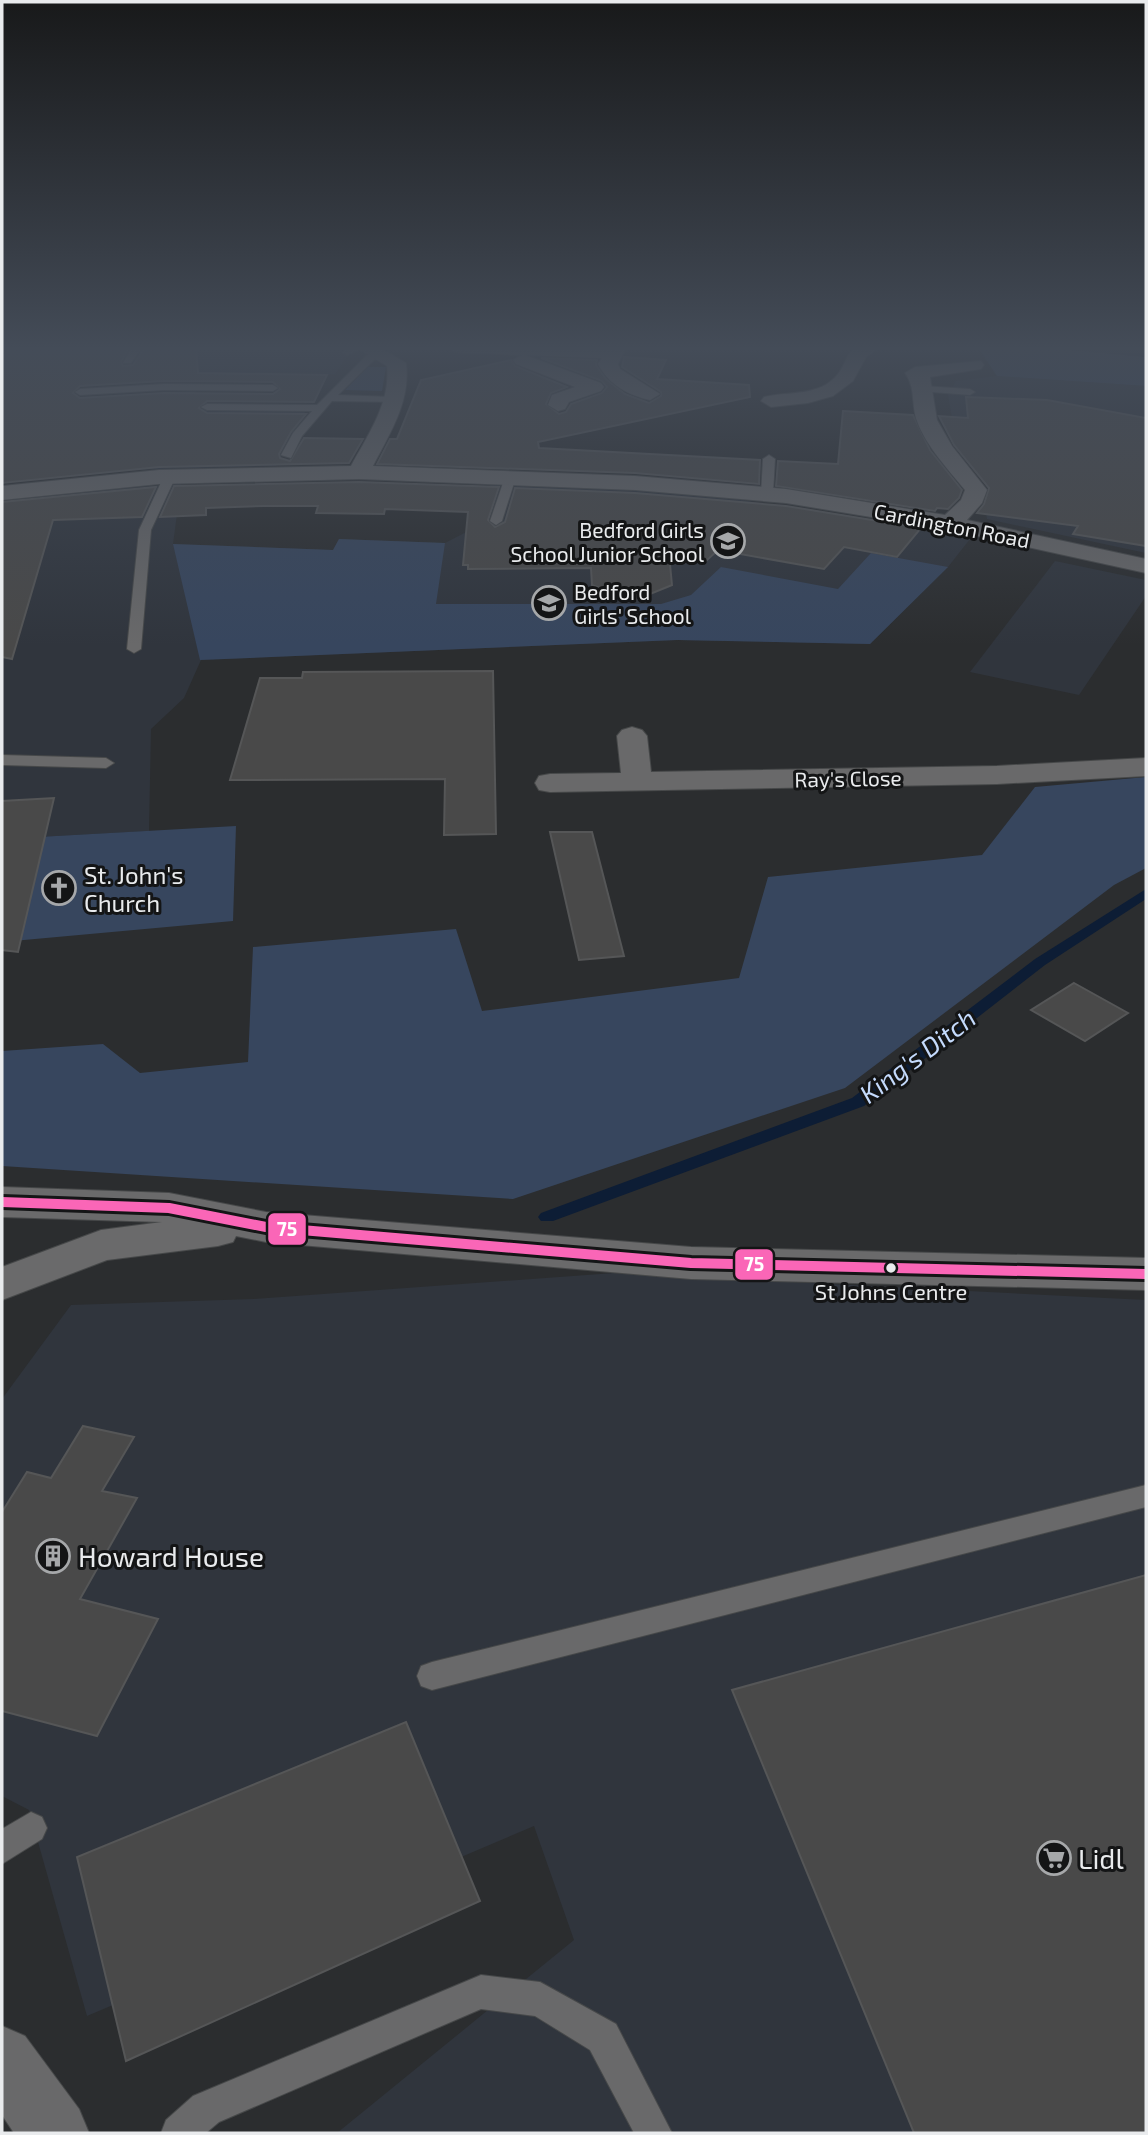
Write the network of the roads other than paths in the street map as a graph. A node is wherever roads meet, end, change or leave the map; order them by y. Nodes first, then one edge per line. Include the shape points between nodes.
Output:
1 (292, 446) edge
2 (371, 446) edge
3 (942, 446) edge
4 (287, 455) dead end
5 (769, 459) dead end
6 (359, 471) junction
7 (170, 477) junction
8 (510, 478) junction
9 (2, 493) edge
10 (767, 494) junction
11 (496, 521) dead end
12 (950, 523) junction
13 (1146, 566) edge
14 (134, 649) dead end
15 (632, 736) dead end
16 (2, 760) edge
17 (106, 763) dead end
18 (1146, 767) edge
19 (637, 781) junction
20 (550, 783) dead end
21 (2, 1202) edge
22 (266, 1227) junction
23 (1146, 1274) edge
24 (2, 1284) edge
25 (1146, 1496) edge
26 (432, 1676) dead end
27 (32, 1828) dead end
28 (2, 1848) edge
29 (2, 2059) edge
30 (55, 2133) edge
31 (179, 2133) edge
32 (654, 2133) edge

1 - 4 lane
2 - 6 street
3 - 12 street via 976,490 971,503
5 - 10 lane
6 - 7 street, Cardington Road
6 - 8 street, Cardington Road
7 - 9 street, Cardington Road
7 - 14 lane via 145,530
8 - 10 street, Cardington Road
8 - 11 lane
10 - 12 street, Cardington Road
12 - 13 street, Cardington Road
15 - 19 street
16 - 17 lane
18 - 19 street, Ray's Close via 997,775
19 - 20 street, Ray's Close
21 - 22 main road via 169,1208
22 - 23 main road via 691,1263
22 - 24 main road via 101,1245
25 - 26 lane
27 - 28 lane
29 - 30 street
31 - 32 lane via 206,2109 481,1992 540,1998 603,2037

